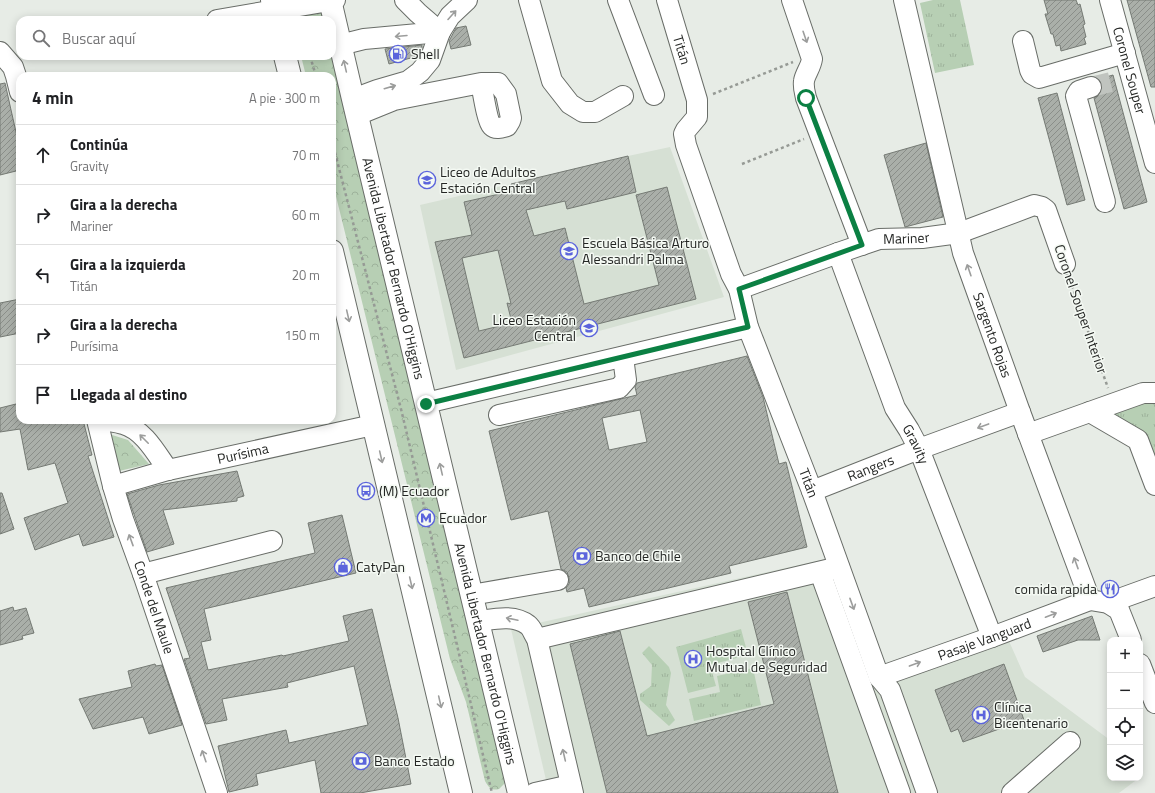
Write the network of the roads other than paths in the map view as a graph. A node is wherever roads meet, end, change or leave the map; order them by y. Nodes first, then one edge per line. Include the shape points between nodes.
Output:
1 (332, 0) edge
2 (405, 0) edge
3 (467, 0) edge
4 (529, 0) edge
5 (618, 0) edge
6 (667, 0) edge
7 (792, 0) edge
8 (904, 0) edge
9 (1110, 0) edge
10 (274, 10) edge
11 (240, 16) edge
12 (334, 16) edge
13 (440, 32) junction
14 (336, 42) edge
15 (1023, 42) dead end
16 (1125, 53) junction
17 (6, 55) edge
18 (286, 60) edge
19 (289, 72) edge
20 (16, 76) edge
21 (481, 83) dead end
22 (1091, 87) tunnel mouth
23 (654, 95) dead end
24 (623, 96) dead end
25 (355, 107) junction
26 (1155, 163) edge
27 (1105, 202) dead end
28 (1048, 214) joint
29 (959, 233) junction
30 (862, 245) junction
31 (838, 253) junction
32 (1065, 264) road end
33 (739, 289) junction
34 (337, 291) edge
35 (748, 327) junction
36 (623, 357) junction
37 (1155, 393) edge
38 (426, 404) junction
39 (1020, 412) junction
40 (1090, 412) junction
41 (499, 416) dead end
42 (98, 424) edge
43 (120, 424) edge
44 (373, 425) junction
45 (1028, 434) junction
46 (919, 449) junction
47 (168, 470) junction
48 (1155, 485) edge
49 (113, 486) junction
50 (812, 490) junction
51 (272, 541) dead end
52 (839, 567) junction
53 (820, 572) junction
54 (143, 574) junction
55 (558, 580) dead end
56 (1155, 586) edge
57 (472, 595) junction
58 (1099, 601) junction
59 (478, 622) junction
60 (992, 637) junction
61 (1130, 637) edge
62 (537, 639) junction
63 (1143, 671) edge
64 (879, 677) junction
65 (1154, 698) edge
66 (1070, 742) dead end
67 (572, 789) edge
68 (217, 793) edge
69 (461, 793) edge
70 (519, 793) edge
71 (536, 793) edge
72 (900, 793) edge
73 (927, 793) edge
74 (1012, 793) edge

1 - 10 street
1 - 12 main road, Avenida Libertador Bernardo O'Higgins
2 - 13 street
13 -> 3 street via 450,16
4 - 24 street via 552,81 570,104 583,112 596,112
5 - 23 street
6 - 33 street, Titán via 705,97 684,138 731,274
7 -> 30 street via 811,55 811,64 804,80 806,98
8 - 29 street, Sargento Rojas
9 - 16 street, Coronel Souper
10 - 11 street
13 -> 14 street
25 -> 13 street via 377,90 408,81 420,72 430,60
25 -> 14 main road, Avenida Libertador Bernardo O'Higgins
15 - 16 street via 1030,70 1039,78
16 - 26 street, Coronel Souper via 1123,78
17 - 20 street
18 - 19 main road
21 - 25 street
22 - 27 street via 1079,91 1076,96
25 - 38 main road, Avenida Libertador Bernardo O'Higgins
28 - 29 street, Mariner via 1042,207 1034,205
28 - 32 street, Coronel Souper Interior
29 - 30 street, Mariner via 922,238 879,239
39 -> 29 street, Sargento Rojas via 963,253
30 - 31 street, Mariner
31 - 33 street, Mariner
31 - 46 street, Gravity via 895,408
33 - 35 street, Titán
34 -> 44 main road
35 - 36 street
35 - 50 street, Titán
36 - 38 street
36 - 41 street via 626,380 619,388
37 - 40 street via 1143,393
57 -> 38 main road, Avenida Libertador Bernardo O'Higgins
39 - 45 street, Sargento Rojas
39 -> 46 street, Rangers
40 - 45 street
40 - 48 street via 1138,440
42 - 49 street, Conde del Maule
47 -> 43 street, Conde del Maule via 143,437
44 - 47 street, Purísima
44 -> 69 main road
58 -> 45 street, Sargento Rojas
46 - 50 street, Rangers
46 - 60 street, Gravity
47 - 49 street, Purísima
54 -> 49 street, Conde del Maule
50 - 52 street, Titán
51 - 54 street
52 - 53 street
52 -> 64 street, Titán
53 - 62 street
53 - 72 street
68 -> 54 street, Conde del Maule
55 - 57 street
56 - 58 street, Pasaje Vanguard
57 - 59 main road, Avenida Libertador Bernardo O'Higgins
60 -> 58 street, Pasaje Vanguard
58 - 61 street, Sargento Rojas via 1119,610
62 -> 59 street via 529,626 518,620 504,618
59 - 70 main road, Avenida Libertador Bernardo O'Higgins
64 -> 60 street, Pasaje Vanguard
67 -> 62 street
63 - 65 street
64 - 73 street, Titán via 890,690
66 - 74 street
67 - 71 street

